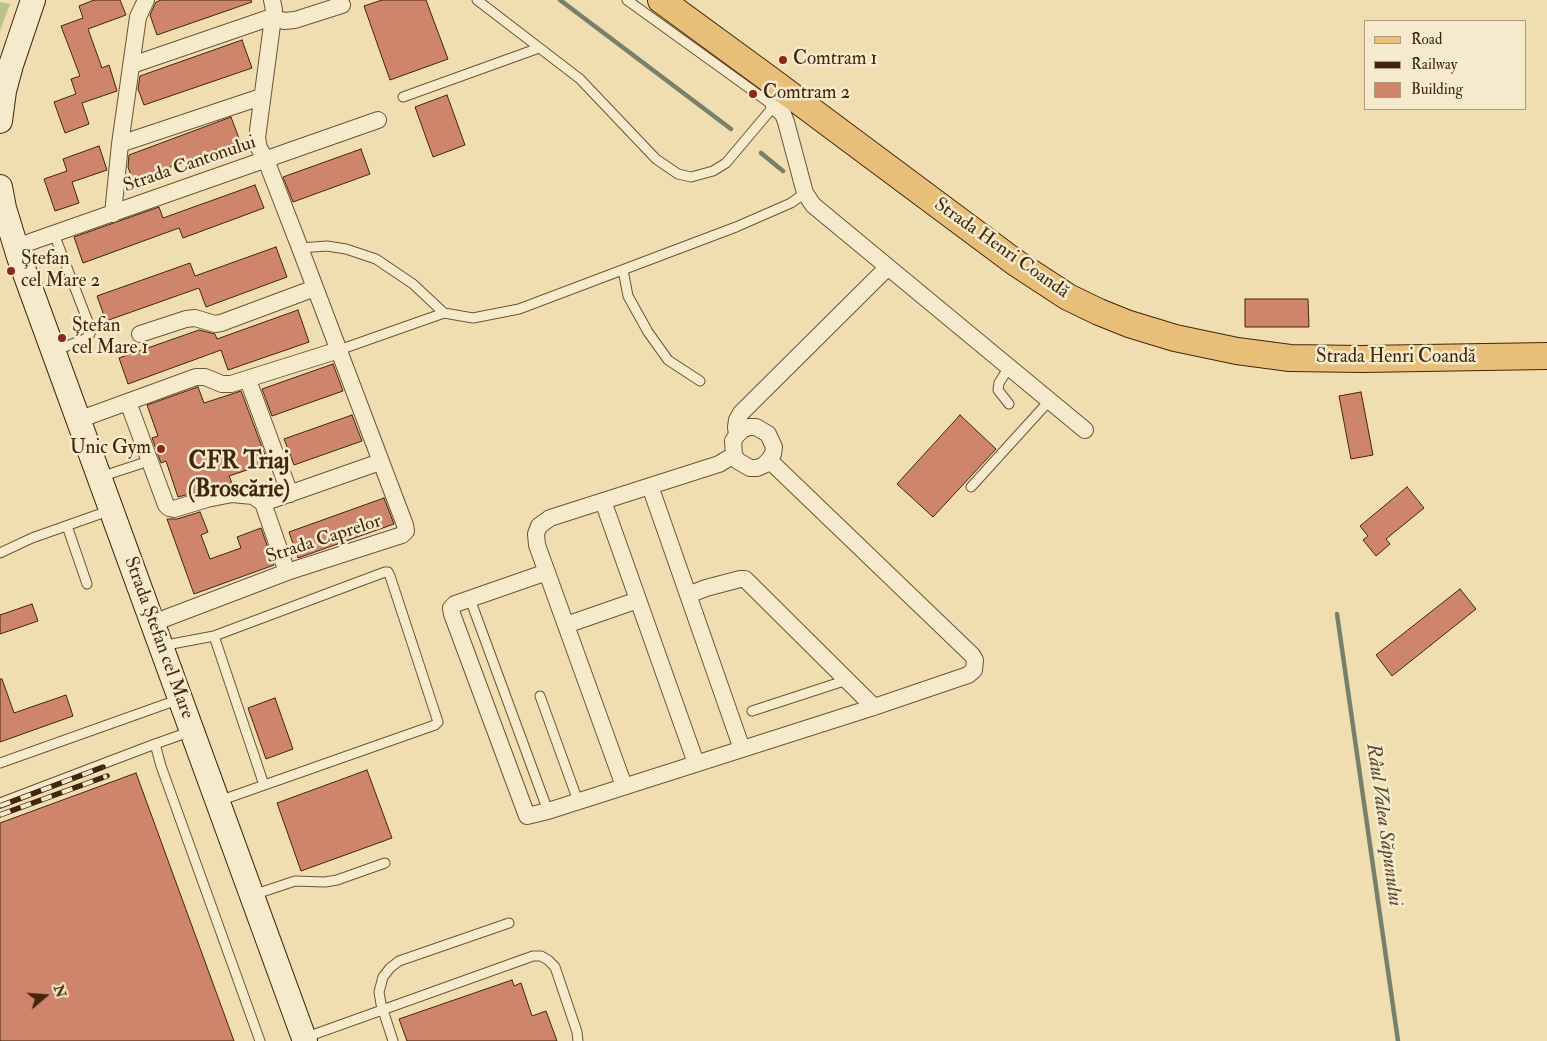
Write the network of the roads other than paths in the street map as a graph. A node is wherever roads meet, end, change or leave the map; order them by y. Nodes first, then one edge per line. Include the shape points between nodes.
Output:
1 (32, 0) edge
2 (146, 0) edge
3 (272, 0) edge
4 (477, 0) edge
5 (627, 0) edge
6 (661, 0) edge
7 (342, 4) dead end
8 (272, 17) junction
9 (539, 48) junction
10 (132, 65) junction
11 (261, 97) junction
12 (403, 97) dead end
13 (780, 99) junction
14 (378, 120) dead end
15 (0, 121) edge
16 (120, 144) junction
17 (266, 160) junction
18 (0, 187) edge
19 (805, 193) junction
20 (113, 214) junction
21 (54, 234) junction
22 (9, 240) edge
23 (300, 248) junction
24 (888, 268) junction
25 (623, 270) junction
26 (315, 288) junction
27 (444, 313) junction
28 (140, 334) dead end
29 (338, 350) junction
30 (54, 352) junction
31 (1547, 356) edge
32 (1009, 367) junction
33 (248, 380) junction
34 (700, 381) dead end
35 (1050, 400) junction
36 (128, 402) junction
37 (1008, 404) dead end
38 (78, 420) junction
39 (1085, 430) dead end
40 (737, 435) junction
41 (734, 455) junction
42 (769, 460) junction
43 (149, 461) junction
44 (380, 462) junction
45 (99, 478) junction
46 (650, 486) junction
47 (971, 487) dead end
48 (290, 494) junction
49 (603, 501) junction
50 (263, 503) junction
51 (111, 510) junction
52 (67, 526) junction
53 (0, 552) edge
54 (287, 572) junction
55 (547, 572) junction
56 (87, 584) dead end
57 (688, 595) junction
58 (470, 598) junction
59 (638, 600) junction
60 (153, 623) junction
61 (566, 625) junction
62 (214, 636) junction
63 (161, 646) junction
64 (847, 680) junction
65 (540, 696) dead end
66 (180, 699) junction
67 (874, 707) junction
68 (752, 711) dead end
69 (192, 731) junction
70 (155, 744) junction
71 (742, 749) junction
72 (0, 764) edge
73 (696, 764) junction
74 (264, 784) junction
75 (624, 786) junction
76 (578, 801) junction
77 (218, 802) junction
78 (0, 803) edge
79 (548, 811) junction
80 (385, 863) dead end
81 (253, 896) junction
82 (509, 923) dead end
83 (383, 1010) junction
84 (304, 1040) edge
85 (260, 1041) edge
86 (393, 1041) edge
87 (578, 1041) edge

1 - 15 main road via 6,82
2 - 10 street via 138,17
3 - 8 street
4 - 9 lane
5 - 13 lane
6 - 13 main road, Strada Henri Coandă
7 - 8 street via 294,20
8 - 10 street
8 - 11 street
9 - 12 lane
9 - 13 lane via 580,79 656,159 678,174 691,177 701,176 726,163
10 - 16 street
11 - 16 street
11 - 17 street via 257,138
13 - 19 street
13 - 31 main road, Strada Henri Coandă via 1068,297 1129,324 1174,338 1290,358
14 - 17 street, Strada Cantonului
16 - 20 street
17 - 20 street, Strada Cantonului
17 - 23 street
18 - 22 main road, Strada Ștefan cel Mare
19 - 24 street via 824,216
19 - 25 lane via 778,209
20 - 21 street, Strada Cantonului
21 - 22 street, Strada Cantonului
21 - 30 lane via 90,334
22 - 30 main road, Strada Ștefan cel Mare
23 - 26 street
23 - 27 lane via 336,247 376,259 413,284
24 - 32 street
24 - 40 street via 741,413
25 - 27 lane via 519,309 473,318
25 - 34 lane via 628,296 648,332 668,360
26 - 28 street via 221,323 186,319
26 - 29 street
27 - 29 lane
29 - 33 street
29 - 44 street
30 - 38 main road, Strada Ștefan cel Mare
32 - 35 street
32 - 37 lane via 998,390
33 - 36 street via 222,384 196,377
33 - 48 street
35 - 39 street
35 - 47 lane
36 - 38 street
36 - 43 street
38 - 45 main road, Strada Ștefan cel Mare
40 - 41 street via 733,441
40 - 42 street via 749,427 768,434 774,447
41 - 42 street via 750,468 757,468
41 - 46 street via 719,464
42 - 67 street via 975,660 974,670 968,675
43 - 45 lane
43 - 50 street via 169,508 232,494 253,496
44 - 48 street
44 - 54 street, Strada Caprelor via 405,525 402,535
45 - 51 main road, Strada Ștefan cel Mare
46 - 49 street
46 - 57 street
48 - 50 street
49 - 55 street via 550,518 539,526 537,544
49 - 59 street
50 - 54 street
51 - 52 lane
51 - 60 main road, Strada Ștefan cel Mare
52 - 53 lane
52 - 56 lane
54 - 60 street, Strada Caprelor
55 - 58 street
55 - 61 street
57 - 64 street via 745,580
57 - 71 street
58 - 79 lane
58 - 79 street via 455,604 451,608 452,614 525,814 529,817
59 - 61 street
59 - 73 street
60 - 63 main road, Strada Ștefan cel Mare
61 - 75 street
62 - 63 lane
62 - 74 lane
62 - 74 lane via 384,572 390,576 438,722
63 - 66 main road, Strada Ștefan cel Mare
64 - 67 street
64 - 68 lane
65 - 76 lane
66 - 69 main road, Strada Ștefan cel Mare
66 - 72 lane
67 - 71 street
69 - 70 lane
69 - 77 main road, Strada Ștefan cel Mare
70 - 78 lane
70 - 85 lane
71 - 73 street
73 - 75 street
74 - 77 lane
75 - 76 street
76 - 79 street
77 - 81 main road, Strada Ștefan cel Mare
80 - 81 lane via 337,880 295,880
81 - 84 main road, Strada Ștefan cel Mare
82 - 83 lane via 399,961 383,977 379,992
83 - 84 lane
83 - 86 lane
83 - 87 lane via 533,956 541,956 555,967

